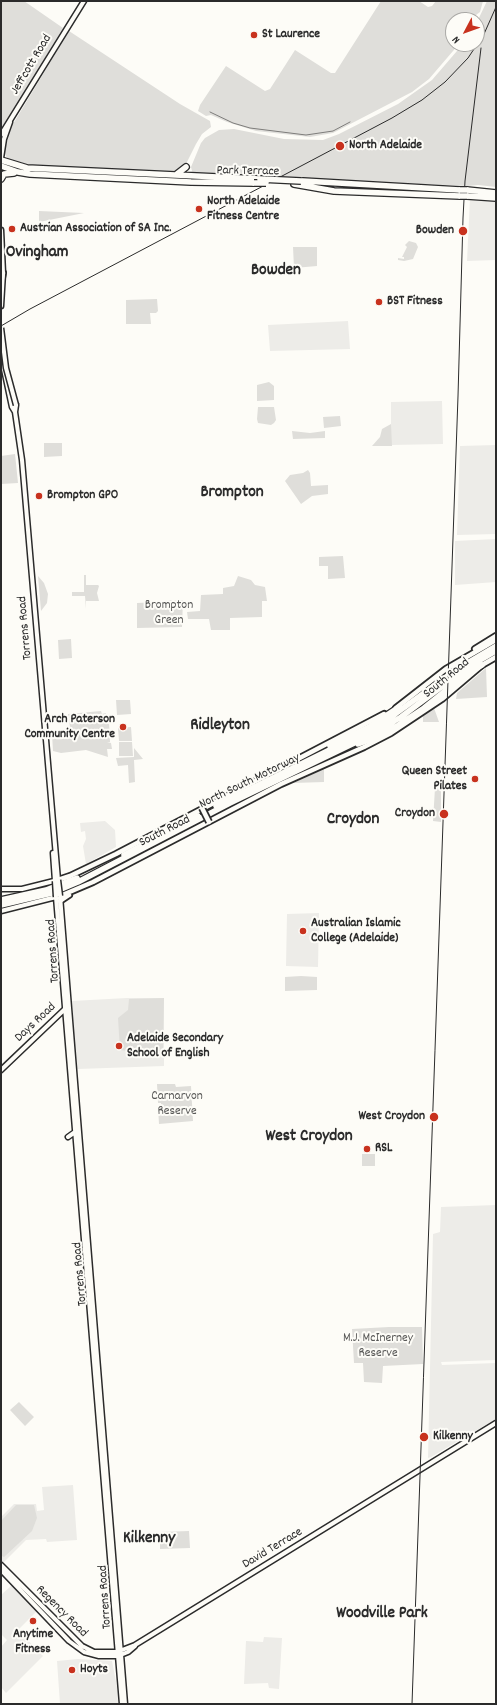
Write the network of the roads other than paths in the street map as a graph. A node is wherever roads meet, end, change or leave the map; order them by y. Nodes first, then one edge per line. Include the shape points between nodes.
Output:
1 (84, 1) edge
2 (14, 114) junction
3 (1, 136) edge
4 (1, 159) edge
5 (1, 166) edge
6 (186, 167) dead end
7 (18, 172) junction
8 (175, 175) junction
9 (1, 179) edge
10 (303, 181) junction
11 (191, 182) junction
12 (347, 183) junction
13 (396, 185) junction
14 (184, 188) dead end
15 (496, 189) edge
16 (460, 191) junction
17 (467, 191) junction
18 (374, 192) junction
19 (340, 193) junction
20 (496, 193) edge
21 (421, 194) junction
22 (496, 198) edge
23 (1, 230) edge
24 (3, 273) junction
25 (1, 283) edge
26 (1, 302) edge
27 (1, 306) edge
28 (1, 328) edge
29 (1, 355) edge
30 (14, 406) junction
31 (496, 636) edge
32 (496, 640) edge
33 (496, 646) edge
34 (496, 651) edge
35 (466, 656) junction
36 (496, 657) edge
37 (482, 665) junction
38 (399, 707) junction
39 (339, 751) junction
40 (318, 755) junction
41 (202, 808) junction
42 (209, 822) junction
43 (55, 871) junction
44 (66, 878) junction
45 (56, 881) junction
46 (45, 884) junction
47 (1, 889) edge
48 (59, 898) junction
49 (1, 900) edge
50 (48, 900) junction
51 (1, 905) edge
52 (1, 911) edge
53 (57, 911) junction
54 (67, 1008) junction
55 (1, 1070) edge
56 (75, 1132) junction
57 (68, 1137) dead end
58 (78, 1143) junction
59 (496, 1423) edge
60 (1, 1565) edge
61 (1, 1570) edge
62 (113, 1585) junction
63 (116, 1644) junction
64 (135, 1645) junction
65 (128, 1652) junction
66 (110, 1654) junction
67 (119, 1654) junction
68 (122, 1662) junction
69 (118, 1670) junction
70 (122, 1704) edge
71 (125, 1704) edge

1 - 2 main road, Jeffcott Road
2 - 3 main road, Jeffcott Road
2 - 4 main road, Jeffcott Road via 5,135
4 - 8 highway, Park Terrace via 27,168
5 - 7 highway, Park Terrace
6 - 8 highway
7 - 9 highway via 6,173
7 - 11 highway, Park Terrace
8 - 10 highway, Park Terrace, bridge
10 - 12 highway, Park Terrace
10 - 19 highway via 338,186
11 - 14 highway
11 - 19 highway, Park Terrace, bridge via 294,184
12 - 13 highway, Park Terrace
12 - 18 highway via 351,188
13 - 16 highway, Park Terrace
13 - 21 highway via 399,188 418,190
15 - 17 highway
16 - 17 highway, Park Terrace, bridge
16 - 21 highway, Park Terrace
17 - 20 highway, Park Terrace
17 - 22 highway, Park Terrace
18 - 19 highway, Park Terrace
18 - 21 highway, Park Terrace
23 - 24 main road
24 - 25 main road
24 - 26 main road
26 - 27 main road
28 - 30 main road, Torrens Road, bridge
29 - 30 main road, Torrens Road, bridge
30 - 43 main road, Torrens Road via 20,438 31,554
31 - 35 main road
32 - 35 main road, South Road
33 - 40 highway, North South Motorway via 457,669 380,724
34 - 39 highway, North South Motorway via 468,667 392,723
35 - 38 main road, South Road
36 - 37 main road, South Road
37 - 39 highway via 388,732
37 - 42 main road, South Road via 442,699 391,733 281,784
38 - 40 highway
38 - 41 main road, South Road
39 - 51 highway, North South Motorway via 236,800 78,882 52,893
40 - 49 highway, North South Motorway via 246,790 92,872 46,890
41 - 42 main road, bridge
41 - 44 main road, South Road
42 - 48 main road, South Road
43 - 44 main road
43 - 45 main road, Torrens Road
43 - 46 main road
44 - 45 main road, South Road
45 - 46 main road, South Road
45 - 48 main road, Torrens Road, bridge
46 - 47 main road, South Road via 22,889
48 - 50 main road, South Road
48 - 53 main road, Torrens Road
48 - 54 main road, Torrens Road
50 - 52 main road, South Road
50 - 53 main road
53 - 54 main road, Torrens Road
54 - 55 main road, Days Road
54 - 56 main road, Torrens Road
54 - 58 main road, Torrens Road
56 - 57 main road
56 - 58 main road, Torrens Road
58 - 62 main road, Torrens Road
59 - 64 main road, David Terrace
60 - 66 main road, Regency Road via 78,1643 94,1652
61 - 66 main road, Regency Road via 76,1647 91,1654
62 - 63 main road, Torrens Road
62 - 67 main road, Torrens Road
63 - 66 main road
63 - 67 main road, Torrens Road
64 - 65 main road, David Terrace
64 - 67 main road, David Terrace
65 - 67 main road, David Terrace
65 - 68 main road
66 - 67 main road, Regency Road
66 - 69 main road
67 - 68 main road, Torrens Road
67 - 69 main road, Torrens Road
68 - 71 main road, Torrens Road
69 - 70 main road, Torrens Road

